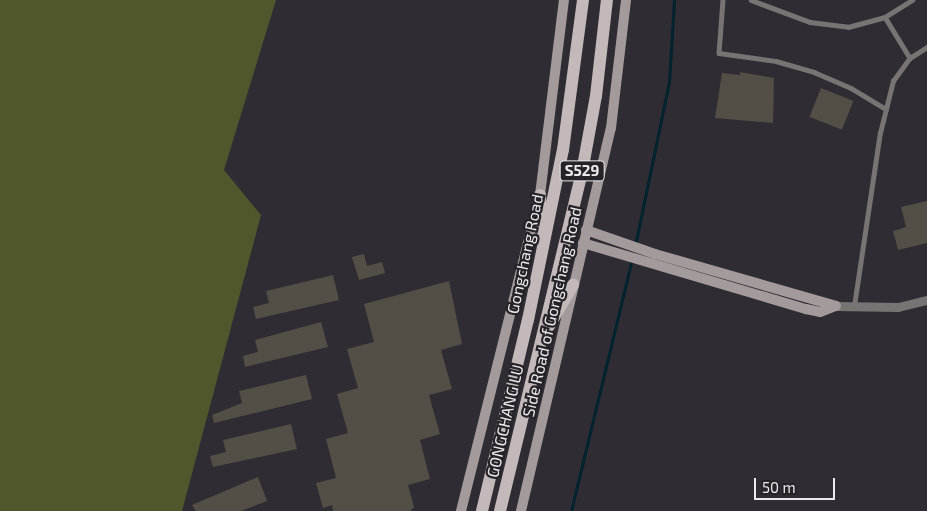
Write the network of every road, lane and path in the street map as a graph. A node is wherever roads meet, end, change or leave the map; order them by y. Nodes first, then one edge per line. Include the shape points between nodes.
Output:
1 (564, 0) edge
2 (583, 0) edge
3 (607, 0) edge
4 (626, 0) edge
5 (723, 0) edge
6 (751, 0) edge
7 (912, 0) edge
8 (885, 17) junction
9 (927, 47) edge
10 (910, 58) junction
11 (886, 109) junction
12 (540, 195) junction
13 (586, 230) junction
14 (583, 243) junction
15 (543, 245) junction
16 (654, 259) junction
17 (573, 285) junction
18 (927, 300) edge
19 (836, 306) joint
20 (854, 306) junction
21 (541, 339) junction
22 (461, 511) edge
23 (482, 511) edge
24 (500, 511) edge
25 (521, 511) edge

1 - 12 main road
2 - 15 main road, Gongchang Road / S529 via 563,150
3 - 21 main road, S529 via 596,96 582,172
4 - 13 main road, Side Road of Gongchang Road via 611,128
5 - 11 lane via 719,53 776,61 814,72 852,88
6 - 8 lane via 829,26 867,24
7 - 8 lane
8 - 10 lane
9 - 10 lane
10 - 11 lane via 893,81
11 - 20 lane
12 - 15 main road
12 - 22 main road
13 - 14 main road, Side Road of Gongchang Road
13 - 16 main road
14 - 16 main road
14 - 17 main road, Side Road of Gongchang Road
15 - 23 main road, Gongchang Road / S529
16 - 19 main road via 806,309 820,312
17 - 21 main road
17 - 25 main road, Side Road of Gongchang Road
18 - 20 street via 898,307
19 - 20 street
21 - 24 main road, GONGCHANG LU / S529

